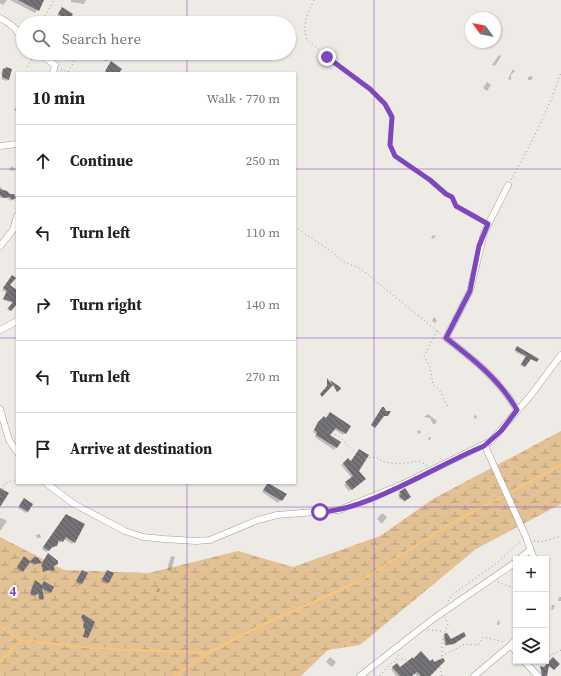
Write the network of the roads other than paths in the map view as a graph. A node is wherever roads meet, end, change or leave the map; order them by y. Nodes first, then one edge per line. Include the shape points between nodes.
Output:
1 (0, 18) edge
2 (16, 30) edge
3 (48, 60) edge
4 (53, 72) edge
5 (16, 144) edge
6 (0, 146) edge
7 (508, 186) road end
8 (16, 220) edge
9 (0, 246) edge
10 (16, 322) edge
11 (0, 330) edge
12 (561, 355) edge
13 (0, 409) edge
14 (517, 410) junction
15 (484, 446) junction
16 (16, 450) edge
17 (47, 484) edge
18 (530, 550) junction
19 (523, 556) edge
20 (533, 556) edge
21 (513, 564) edge
22 (513, 643) edge
23 (511, 645) junction
24 (513, 648) edge
25 (527, 664) edge
26 (360, 676) edge
27 (474, 676) edge
28 (538, 676) edge

1 - 2 street
3 - 4 street via 55,66
5 - 6 street
7 - 14 street via 479,246 470,291 446,338 494,378
8 - 9 street via 13,230
10 - 11 street
12 - 14 street
13 - 16 street
14 - 15 street via 501,431
15 - 17 street via 401,485 339,510 277,515 210,540 143,537 125,531 74,504
15 - 18 street
18 - 19 street
18 - 20 street
21 - 26 street via 433,619
22 - 23 street
23 - 24 street
23 - 27 street
25 - 28 street

